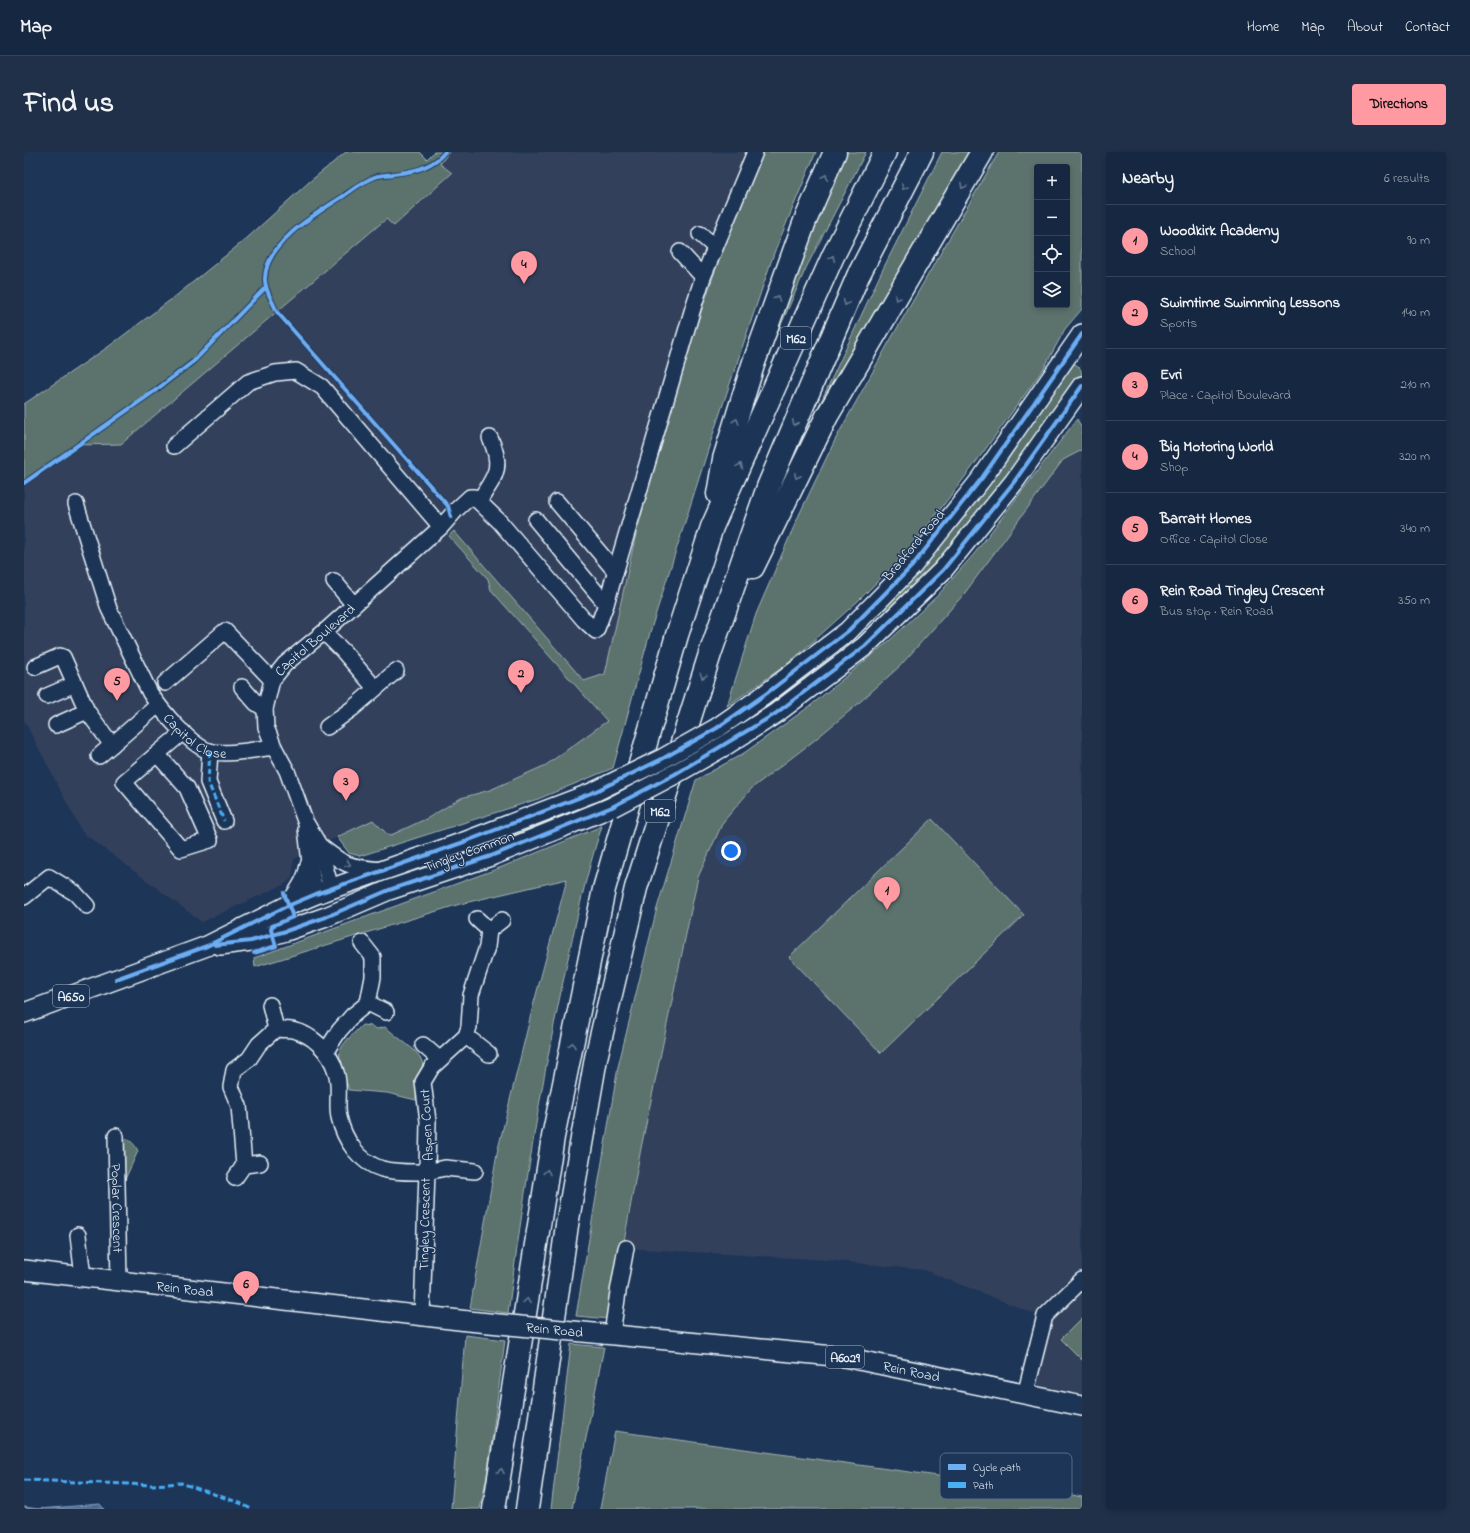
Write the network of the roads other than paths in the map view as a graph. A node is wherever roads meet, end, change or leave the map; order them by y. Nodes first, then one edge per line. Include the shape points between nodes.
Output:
1 (755, 152) edge
2 (835, 152) edge
3 (885, 152) edge
4 (922, 152) edge
5 (982, 152) edge
6 (700, 234) dead end
7 (716, 247) junction
8 (680, 252) dead end
9 (703, 277) junction
10 (1079, 344) edge
11 (1082, 386) edge
12 (490, 438) dead end
13 (174, 446) dead end
14 (479, 501) junction
15 (557, 502) dead end
16 (76, 504) dead end
17 (536, 520) dead end
18 (446, 522) junction
19 (712, 527) junction
20 (615, 571) junction
21 (334, 581) dead end
22 (354, 604) junction
23 (606, 604) junction
24 (324, 632) junction
25 (710, 654) junction
26 (35, 667) dead end
27 (396, 671) dead end
28 (272, 680) junction
29 (75, 684) junction
30 (165, 684) dead end
31 (242, 687) dead end
32 (375, 688) junction
33 (47, 696) dead end
34 (158, 705) junction
35 (265, 709) junction
36 (87, 711) junction
37 (56, 725) dead end
38 (327, 727) dead end
39 (717, 728) joint
40 (182, 732) junction
41 (112, 745) junction
42 (274, 747) junction
43 (210, 751) junction
44 (157, 754) junction
45 (99, 756) dead end
46 (224, 821) dead end
47 (305, 821) junction
48 (318, 845) junction
49 (309, 857) junction
50 (382, 870) junction
51 (390, 890) junction
52 (325, 893) junction
53 (24, 898) edge
54 (86, 906) dead end
55 (285, 907) junction
56 (326, 917) junction
57 (477, 919) dead end
58 (502, 920) dead end
59 (489, 930) junction
60 (362, 943) dead end
61 (207, 946) junction
62 (368, 1003) junction
63 (270, 1005) dead end
64 (24, 1012) edge
65 (386, 1012) dead end
66 (276, 1030) junction
67 (466, 1036) junction
68 (423, 1045) dead end
69 (326, 1051) junction
70 (489, 1054) dead end
71 (439, 1059) junction
72 (116, 1136) dead end
73 (260, 1163) dead end
74 (244, 1165) junction
75 (475, 1171) dead end
76 (428, 1172) junction
77 (235, 1178) dead end
78 (78, 1235) dead end
79 (626, 1248) dead end
80 (24, 1270) edge
81 (84, 1277) junction
82 (1082, 1280) edge
83 (119, 1281) junction
84 (422, 1315) junction
85 (608, 1334) junction
86 (1024, 1395) junction
87 (1082, 1406) edge
88 (494, 1509) edge
89 (527, 1509) edge

1 - 7 street
19 -> 2 highway, M62 via 724,459 753,365 805,221
19 -> 3 highway, M62 via 833,256
4 -> 25 highway, M62 via 858,276 768,487
5 -> 25 highway, M62 via 827,416
6 - 7 street
7 - 9 street
8 - 9 street
9 - 20 street
10 - 39 main road, Bradford Road / A650 via 982,478 912,566 848,631
11 - 51 main road, Tingley Common / A650, bridge via 1014,482 943,570 864,646 776,714 675,774 612,807 491,856
12 - 14 street via 496,451 498,467
13 - 18 street via 248,382 275,373 296,371 322,387
14 - 18 street, Capitol Boulevard via 474,497 468,498
14 - 23 street via 596,631
15 - 20 street
16 - 34 street, Capitol Close via 109,609
17 - 23 street
18 - 22 street, Capitol Boulevard
88 -> 19 highway, M62 via 553,1137 604,889 677,635
20 - 23 street
21 - 22 street
22 - 24 street, Capitol Boulevard
24 - 28 street, Capitol Boulevard via 285,664
24 - 32 street
25 -> 89 highway, M62 via 636,888 596,1058 567,1225
26 - 29 street via 62,656
27 - 32 street
28 - 30 street via 225,631
28 - 35 street, Capitol Boulevard
29 - 33 street
29 - 36 street
31 - 35 street
32 - 38 street
34 - 40 street, Capitol Close
34 - 41 street
35 - 42 street, Capitol Boulevard via 266,727
36 - 37 street
36 - 41 street
39 - 50 main road, Tingley Common / A650, bridge via 662,759 594,792 464,842
40 - 43 street, Capitol Close via 196,745
40 - 44 street
41 - 45 street
42 - 43 street, Capitol Close via 235,752
42 - 47 street, Capitol Boulevard via 287,771
43 - 46 street via 208,782
44 - 44 street via 124,782 181,850 210,840 186,788
47 - 48 street, Capitol Boulevard
47 - 49 street, Capitol Boulevard
48 -> 50 street, Capitol Boulevard via 348,865
48 - 52 street, Capitol Boulevard
49 - 52 street, Capitol Boulevard via 311,872
49 - 55 street, Capitol Boulevard via 307,874
50 - 52 main road, Tingley Common / A650
51 - 52 main road
51 - 56 main road, Tingley Common / A650
52 - 55 main road, Tingley Common / A650
52 - 56 main road
53 - 54 street via 49,877 75,893
55 - 61 main road, Tingley Common / A650
56 - 61 main road, Tingley Common / A650 via 251,941
57 - 59 street
58 - 59 street
59 - 67 street via 487,947 471,995
60 - 62 street via 373,957 373,977
61 - 64 main road, Tingley Common / A650
62 - 65 street
62 - 69 street via 353,1015
63 - 66 street
66 - 69 street, Tingley Crescent via 291,1030 309,1036
66 - 74 street via 259,1044 249,1060 234,1070 231,1087 239,1106
67 - 70 street
67 - 71 street, Aspen Court
68 - 71 street
69 - 76 street, Tingley Crescent via 336,1072 339,1117 352,1148 364,1160 382,1169
71 - 76 street, Aspen Court via 424,1082 428,1121
72 - 83 street, Poplar Crescent
73 - 74 street
74 - 77 street
75 - 76 street, Aspen Court via 445,1168
76 - 84 street, Tingley Crescent
78 - 81 street
79 - 85 street
80 - 81 main road, Rein Road / A6029
81 - 83 main road, Rein Road / A6029
82 - 86 street via 1045,1316
83 - 84 main road, Rein Road / A6029
84 - 85 main road, Rein Road / A6029, bridge
85 - 86 main road, Rein Road / A6029 via 844,1357
86 - 87 main road, Rein Road / A6029

